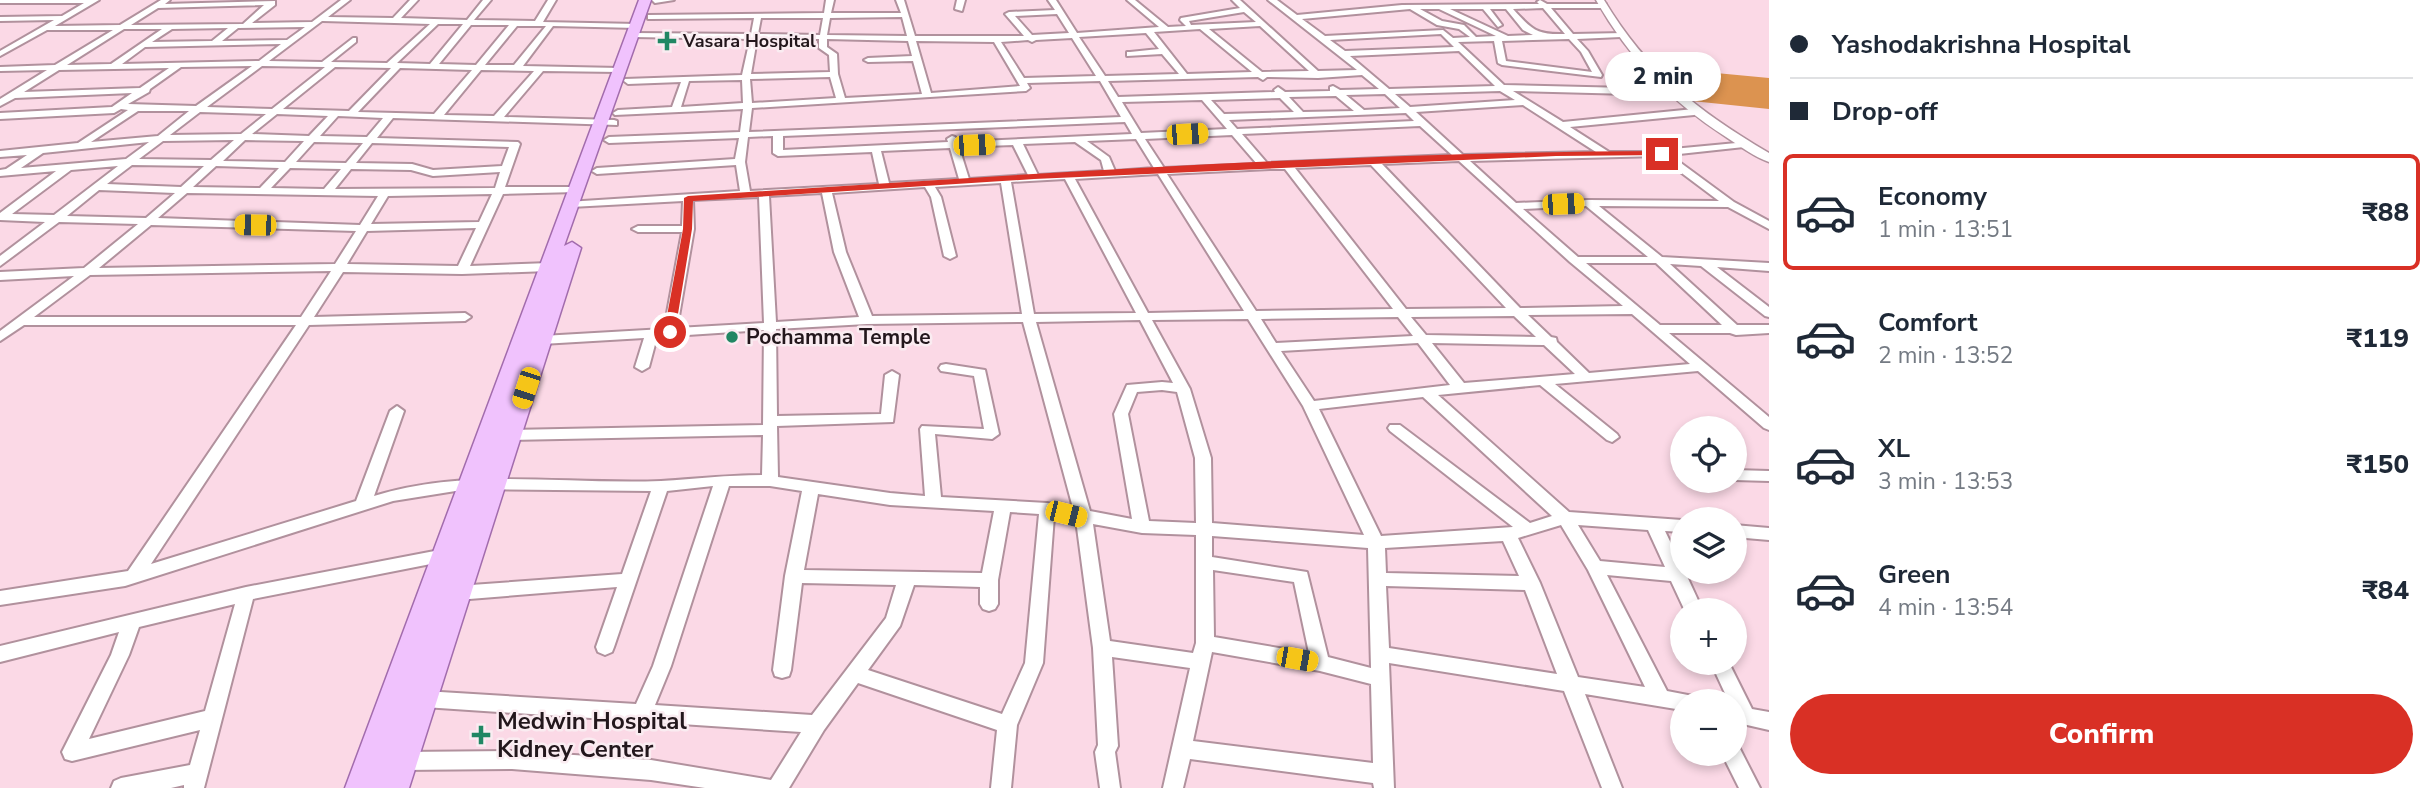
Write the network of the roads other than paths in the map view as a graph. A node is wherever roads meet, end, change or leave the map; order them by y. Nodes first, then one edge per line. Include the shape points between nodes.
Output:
1 (166, 0) edge
2 (346, 0) edge
3 (414, 0) edge
4 (487, 0) edge
5 (552, 0) edge
6 (670, 0) edge
7 (830, 0) edge
8 (900, 0) edge
9 (961, 0) edge
10 (1131, 0) edge
11 (1236, 0) edge
12 (1274, 0) edge
13 (1421, 0) edge
14 (0, 1) edge
15 (94, 1) edge
16 (273, 2) edge
17 (1541, 3) edge
18 (1601, 3) edge
19 (1486, 4) edge
20 (1511, 5) junction
21 (156, 6) junction
22 (1055, 6) edge
23 (1412, 7) junction
24 (1438, 7) junction
25 (959, 9) dead end
26 (1247, 9) junction
27 (828, 14) junction
28 (905, 15) junction
29 (646, 16) edge
30 (758, 16) junction
31 (1296, 17) junction
32 (64, 18) junction
33 (0, 19) edge
34 (396, 19) junction
35 (438, 20) junction
36 (472, 21) junction
37 (319, 22) junction
38 (516, 22) junction
39 (538, 23) junction
40 (552, 23) junction
41 (1263, 24) junction
42 (1498, 25) dead end
43 (245, 26) junction
44 (170, 27) junction
45 (1197, 27) junction
46 (120, 28) junction
47 (46, 29) junction
48 (1166, 29) junction
49 (1148, 30) junction
50 (1621, 36) junction
51 (752, 37) junction
52 (823, 37) junction
53 (1573, 37) junction
54 (1075, 38) junction
55 (1322, 38) junction
56 (1543, 38) junction
57 (913, 39) junction
58 (1498, 39) junction
59 (1508, 39) junction
60 (353, 40) dead end
61 (996, 40) junction
62 (1032, 40) junction
63 (1451, 40) junction
64 (1480, 40) junction
65 (290, 42) junction
66 (214, 43) junction
67 (0, 44) edge
68 (20, 44) junction
69 (143, 45) junction
70 (1460, 49) junction
71 (1165, 51) junction
72 (0, 54) edge
73 (1130, 54) dead end
74 (1341, 54) junction
75 (917, 58) junction
76 (868, 60) dead end
77 (258, 63) junction
78 (180, 64) junction
79 (328, 64) junction
80 (113, 66) junction
81 (394, 66) junction
82 (432, 66) junction
83 (518, 66) junction
84 (478, 67) junction
85 (542, 67) junction
86 (55, 68) junction
87 (0, 69) edge
88 (1362, 72) junction
89 (1316, 73) junction
90 (834, 74) junction
91 (1262, 75) junction
92 (624, 76) junction
93 (1185, 76) junction
94 (746, 77) junction
95 (686, 79) junction
96 (1102, 80) junction
97 (1021, 81) junction
98 (1502, 88) junction
99 (146, 89) junction
100 (1383, 90) junction
101 (1336, 91) junction
102 (1669, 92) junction
103 (1281, 93) junction
104 (13, 95) junction
105 (927, 96) junction
106 (1203, 96) junction
107 (841, 100) junction
108 (1115, 100) junction
109 (1525, 102) junction
110 (0, 103) edge
111 (748, 105) junction
112 (123, 107) junction
113 (136, 108) junction
114 (676, 109) junction
115 (198, 110) junction
116 (1406, 110) junction
117 (274, 112) junction
118 (1694, 112) junction
119 (1362, 113) junction
120 (335, 114) junction
121 (351, 114) junction
122 (1301, 114) junction
123 (0, 116) edge
124 (390, 116) junction
125 (437, 117) junction
126 (1222, 117) junction
127 (497, 119) junction
128 (1128, 119) junction
129 (527, 120) junction
130 (1422, 123) junction
131 (611, 125) junction
132 (1562, 125) junction
133 (951, 127) junction
134 (778, 132) junction
135 (1234, 132) junction
136 (742, 134) junction
137 (243, 137) junction
138 (312, 137) junction
139 (1139, 137) junction
140 (162, 138) junction
141 (371, 139) junction
142 (1078, 140) junction
143 (1017, 143) junction
144 (515, 144) junction
145 (1744, 144) junction
146 (952, 145) junction
147 (78, 147) junction
148 (876, 149) junction
149 (40, 150) junction
150 (1605, 153) junction
151 (0, 154) edge
152 (1662, 154) junction
153 (1769, 158) edge
154 (1462, 159) junction
155 (132, 162) junction
156 (740, 162) junction
157 (1374, 162) junction
158 (214, 163) junction
159 (286, 165) junction
160 (349, 166) junction
161 (1288, 166) junction
162 (68, 167) junction
163 (1266, 168) junction
164 (506, 169) junction
165 (1161, 171) junction
166 (597, 172) junction
167 (3, 174) edge
168 (1115, 174) junction
169 (1068, 176) junction
170 (1034, 177) junction
171 (1005, 179) junction
172 (965, 181) junction
173 (928, 183) junction
174 (884, 186) junction
175 (97, 187) junction
176 (826, 189) junction
177 (184, 190) junction
178 (263, 191) junction
179 (499, 191) junction
180 (764, 192) junction
181 (326, 193) junction
182 (385, 193) junction
183 (745, 193) junction
184 (688, 198) junction
185 (578, 199) junction
186 (1588, 203) junction
187 (1730, 204) junction
188 (1513, 206) junction
189 (1, 218) edge
190 (55, 219) junction
191 (148, 223) junction
192 (483, 225) junction
193 (1769, 226) edge
194 (363, 228) junction
195 (638, 229) dead end
196 (688, 229) junction
197 (950, 256) dead end
198 (1574, 260) junction
199 (1659, 260) junction
200 (0, 262) edge
201 (1704, 263) junction
202 (338, 267) junction
203 (549, 267) junction
204 (1769, 267) edge
205 (462, 270) junction
206 (86, 271) junction
207 (0, 276) edge
208 (1636, 310) junction
209 (1399, 311) junction
210 (1518, 313) junction
211 (1769, 313) edge
212 (1251, 314) junction
213 (465, 317) dead end
214 (1141, 317) junction
215 (1028, 319) junction
216 (867, 320) junction
217 (20, 321) junction
218 (304, 321) junction
219 (770, 325) junction
220 (1657, 329) junction
221 (1768, 330) edge
222 (1736, 331) junction
223 (670, 332) junction
224 (652, 333) junction
225 (0, 337) edge
226 (1424, 339) junction
227 (542, 341) junction
228 (1551, 341) junction
229 (1273, 347) junction
230 (642, 367) dead end
231 (1702, 367) junction
232 (946, 368) dead end
233 (892, 375) dead end
234 (1586, 377) junction
235 (1543, 381) junction
236 (1460, 388) junction
237 (1183, 389) junction
238 (1427, 393) junction
239 (1310, 406) junction
240 (397, 411) dead end
241 (1769, 425) edge
242 (771, 426) junction
243 (1395, 428) dead end
244 (510, 435) junction
245 (1612, 437) dead end
246 (1747, 475) edge
247 (1769, 476) edge
248 (723, 480) junction
249 (770, 481) junction
250 (495, 483) junction
251 (468, 484) junction
252 (661, 486) junction
253 (811, 487) junction
254 (933, 501) junction
255 (363, 505) junction
256 (1003, 507) junction
257 (1047, 509) junction
258 (1565, 518) junction
259 (1084, 519) junction
260 (1653, 523) junction
261 (1670, 525) edge
262 (1142, 527) junction
263 (1205, 529) junction
264 (1528, 530) junction
265 (1747, 532) edge
266 (1508, 535) junction
267 (1769, 535) edge
268 (1376, 542) junction
269 (445, 555) junction
270 (1670, 561) edge
271 (1206, 562) junction
272 (1595, 567) junction
273 (1670, 574) edge
274 (135, 575) junction
275 (794, 576) junction
276 (907, 578) junction
277 (1377, 579) junction
278 (626, 580) junction
279 (989, 580) junction
280 (1531, 583) junction
281 (246, 593) junction
282 (457, 593) junction
283 (0, 598) edge
284 (989, 604) dead end
285 (131, 623) junction
286 (1205, 643) junction
287 (605, 647) dead end
288 (1102, 648) junction
289 (0, 654) edge
290 (1379, 654) junction
291 (1201, 662) junction
292 (1320, 663) junction
293 (782, 670) dead end
294 (855, 674) junction
295 (1380, 678) junction
296 (1568, 681) junction
297 (1660, 697) junction
298 (424, 699) junction
299 (1670, 699) edge
300 (642, 713) junction
301 (1747, 716) edge
302 (213, 718) junction
303 (1769, 721) edge
304 (817, 724) junction
305 (1007, 725) junction
306 (1183, 749) junction
307 (402, 761) junction
308 (1738, 766) edge
309 (196, 780) edge
310 (1383, 781) edge
311 (121, 788) edge
312 (362, 788) edge
313 (392, 788) edge
314 (767, 788) edge
315 (777, 788) edge
316 (1001, 788) edge
317 (1110, 788) edge
318 (1172, 788) edge
319 (1612, 788) edge
320 (1750, 788) edge

1 - 21 street
2 - 37 street
3 - 34 street
4 - 36 street
5 - 39 street
6 - 29 street
7 - 27 street
8 - 28 street
9 - 25 street
10 - 48 street
11 - 26 street
12 - 31 street
13 - 24 street
14 - 15 street
15 - 32 street
16 - 21 street
16 - 43 street
17 - 18 street
17 - 20 street
17 - 53 street
18 - 50 street
19 - 20 street
19 - 24 street
19 - 42 street
20 - 56 street via 1522,25
21 - 46 street
22 - 54 street
22 - 62 street via 1009,14
23 - 24 street
23 - 31 street
23 - 64 street
24 - 59 street
26 - 41 street
26 - 45 street via 1184,20
27 - 28 street
27 - 30 street
27 - 52 street
28 - 57 street
29 - 30 street
29 - 40 street
29 - 51 street
29 - 92 main road
30 - 51 street
31 - 55 street
32 - 33 street
32 - 47 street
34 - 35 street
34 - 37 street
35 - 36 street
35 - 81 street
36 - 38 street
36 - 82 street
37 - 43 street
37 - 65 street
38 - 39 street
38 - 84 street
39 - 40 street
40 - 83 street
41 - 45 street
41 - 89 street
43 - 44 street
43 - 66 street via 236,26
44 - 46 street
44 - 69 street
45 - 48 street
45 - 91 street
46 - 47 street
46 - 86 street
47 - 68 street
48 - 49 street
49 - 54 street
49 - 71 street
50 - 53 street
50 - 102 street
51 - 52 street
51 - 94 street
52 - 57 street
52 - 90 street via 822,48 833,54
53 - 56 street
53 - 58 street via 1598,75 1502,63
54 - 62 street
54 - 96 street
55 - 63 street via 1443,32
55 - 74 street
56 - 59 street
57 - 61 street
57 - 75 street
58 - 59 street
58 - 64 street
60 - 79 street
61 - 62 street
61 - 97 street
63 - 64 street
63 - 70 street
65 - 66 street
65 - 77 street
66 - 69 street
67 - 68 street
68 - 72 street
69 - 80 street
70 - 74 street
70 - 98 street
71 - 73 street
71 - 93 street
74 - 88 street
75 - 76 street
75 - 105 street
77 - 78 street
77 - 79 street
77 - 115 street
78 - 80 street
78 - 99 street
79 - 81 street
79 - 117 street
80 - 86 street
81 - 82 street
81 - 121 street
82 - 84 street
83 - 84 street
83 - 85 street
84 - 125 street
85 - 92 street
85 - 127 street
86 - 87 street
86 - 104 street
88 - 89 street
88 - 100 street
89 - 91 street
89 - 101 street
90 - 94 street
90 - 107 street
91 - 93 street
91 - 103 street
92 - 95 street
92 - 131 main road
93 - 96 street
94 - 95 street
94 - 111 street
95 - 114 street
96 - 97 street
96 - 108 street
97 - 105 street via 1026,89
98 - 100 street
98 - 102 street
98 - 109 street
99 - 104 street
99 - 112 street
100 - 101 street
100 - 116 street
101 - 103 street
101 - 119 street
102 - 118 street
103 - 106 street
103 - 122 street
104 - 110 street
105 - 107 street
106 - 108 street
106 - 126 street
107 - 111 street
108 - 128 street
109 - 116 street
109 - 132 street
111 - 114 street
111 - 136 street
112 - 113 street
112 - 123 street via 104,112
113 - 115 street
113 - 147 street
114 - 131 street
115 - 117 street
115 - 140 street
116 - 119 street
116 - 130 street
117 - 120 street
117 - 137 street
118 - 132 street
118 - 145 street
119 - 122 street
120 - 121 street
120 - 138 street
121 - 124 street
122 - 126 street
124 - 125 street
124 - 141 street
125 - 127 street
126 - 135 street
127 - 129 street
128 - 133 street
128 - 139 street
129 - 131 street
129 - 144 street
130 - 135 street
130 - 154 street
131 - 136 street
131 - 166 main road
131 - 185 main road
132 - 150 street
133 - 134 street
133 - 146 street
134 - 136 street
134 - 148 street via 778,153
135 - 139 street
135 - 163 street
136 - 156 street
137 - 138 street
137 - 140 street
137 - 158 street
138 - 141 street
138 - 159 street
139 - 142 street
139 - 165 street
140 - 147 street
140 - 155 street
141 - 144 street
141 - 160 street
142 - 143 street
142 - 168 street via 1107,159 1108,170
143 - 146 street
143 - 170 street
144 - 164 street
145 - 152 street
145 - 153 street
146 - 148 street
146 - 172 street
147 - 149 street
148 - 174 street
149 - 151 street
149 - 167 street
150 - 152 street
150 - 154 street
152 - 187 street
154 - 157 street
154 - 188 street
155 - 158 street
155 - 162 street
155 - 175 street
156 - 166 street
156 - 183 street
157 - 161 street
157 - 210 street
158 - 159 street
158 - 177 street
159 - 160 street
159 - 178 street
160 - 164 street via 412,167 440,173
160 - 181 street
161 - 163 street
161 - 209 street
162 - 167 street
162 - 189 street
163 - 165 street
164 - 179 street
165 - 168 street
165 - 212 street
166 - 185 main road
168 - 169 street
169 - 170 street
169 - 214 street
170 - 171 street
171 - 172 street
171 - 215 street
172 - 173 street
173 - 174 street
173 - 197 street via 936,197
174 - 176 street
175 - 177 street
175 - 190 street
176 - 180 street
176 - 216 street via 840,252
177 - 178 street
177 - 191 street
178 - 181 street
179 - 182 street
179 - 185 street
179 - 192 street
180 - 183 street
180 - 219 street
181 - 182 street
182 - 194 street
183 - 184 street
184 - 185 street
184 - 196 street
185 - 203 main road
185 - 227 main road
186 - 187 street
186 - 188 street
186 - 199 street
187 - 193 street
188 - 198 street
189 - 190 street
190 - 191 street
190 - 200 street
191 - 194 street
191 - 206 street
192 - 194 street
192 - 205 street
194 - 202 street
195 - 196 street
196 - 223 street
198 - 199 street
198 - 208 street
199 - 201 street
199 - 222 street
201 - 204 street
201 - 211 street
202 - 205 street
202 - 206 street
202 - 218 street
203 - 205 street
203 - 251 main road
206 - 207 street
206 - 217 street
208 - 210 street
208 - 220 street
209 - 210 street
209 - 212 street
209 - 226 street
210 - 228 street
212 - 214 street
212 - 229 street
213 - 218 street
214 - 215 street
214 - 237 street
215 - 216 street
215 - 259 street
216 - 219 street
217 - 218 street
217 - 225 street
218 - 274 street
219 - 223 street
219 - 242 street
220 - 222 street
220 - 231 street
221 - 222 street
223 - 224 street
224 - 227 street
224 - 230 street
226 - 228 street
226 - 229 street
226 - 236 street
227 - 244 main road
228 - 234 street
229 - 239 street
231 - 234 street
231 - 241 street
232 - 254 street via 979,373 992,434 927,429
233 - 242 street via 888,419
234 - 235 street
235 - 236 street
235 - 245 street
236 - 238 street
237 - 262 street via 1132,388 1121,414
237 - 263 street via 1203,458
238 - 239 street
238 - 258 street
239 - 268 street
240 - 255 street
242 - 244 street
242 - 249 street
243 - 264 street
244 - 250 main road
246 - 247 street
248 - 249 street
248 - 252 street
248 - 300 street
249 - 253 street
250 - 251 street
250 - 252 street
250 - 282 main road
251 - 255 street via 432,487
251 - 269 main road
252 - 278 street
253 - 254 street
253 - 275 street
254 - 256 street
255 - 274 street
256 - 257 street
256 - 279 street
257 - 259 street
257 - 305 street via 1034,663
258 - 260 street
258 - 264 street
258 - 272 street
259 - 262 street
259 - 288 street
260 - 261 street
260 - 270 street
262 - 263 street
263 - 268 street
263 - 271 street
264 - 266 street
265 - 267 street
266 - 268 street
266 - 280 street
268 - 277 street
269 - 281 street
269 - 312 main road
271 - 286 street
271 - 292 street via 1301,577
272 - 273 street
272 - 297 street
274 - 283 street
275 - 276 street
275 - 293 street
276 - 279 street
276 - 294 street via 894,621
277 - 280 street
277 - 290 street
278 - 282 street
278 - 287 street
279 - 284 street
280 - 296 street
281 - 285 street
281 - 302 street
282 - 298 main road
285 - 289 street
285 - 302 street via 72,752
286 - 291 street
286 - 292 street
288 - 291 street
288 - 317 street
290 - 295 street
290 - 296 street
291 - 306 street
292 - 295 street
294 - 304 street
294 - 305 street
295 - 310 street
296 - 297 street
296 - 319 street
297 - 299 street
298 - 300 street
298 - 307 main road
300 - 304 street
301 - 303 street
302 - 309 street
304 - 315 street
305 - 316 street
306 - 310 street
306 - 318 street
307 - 313 main road
307 - 314 street via 512,760 651,770
308 - 320 street
309 - 311 street

